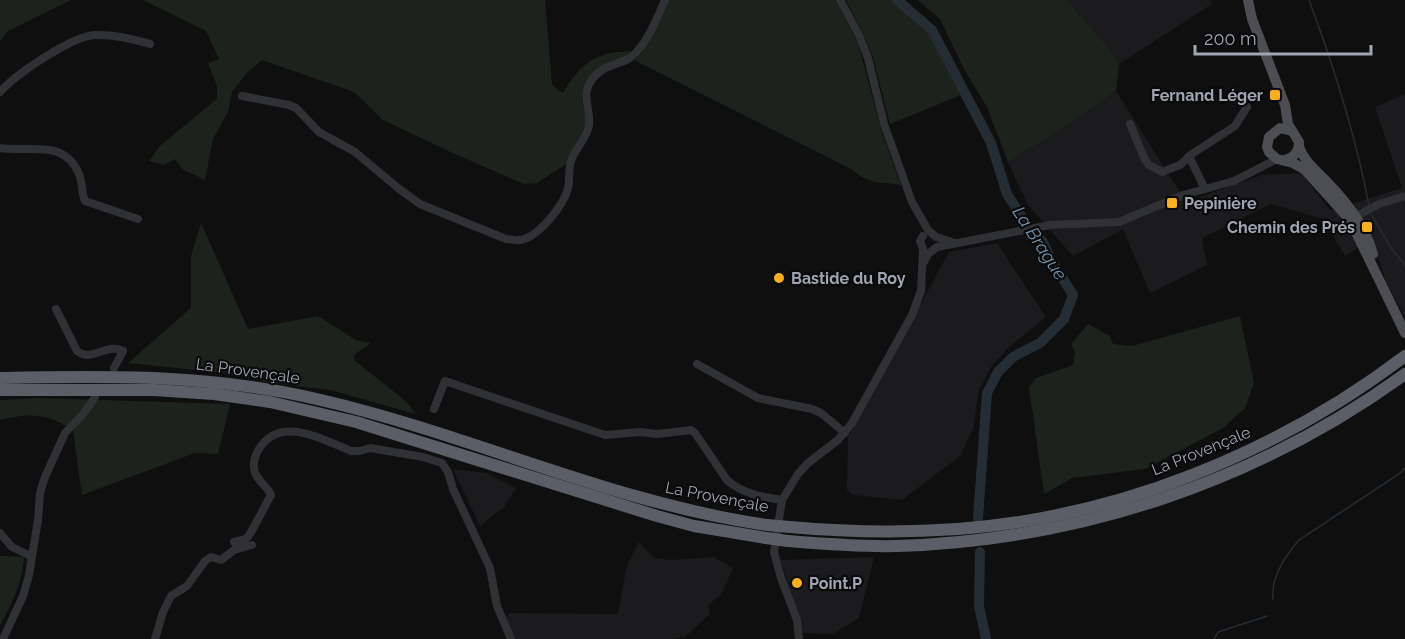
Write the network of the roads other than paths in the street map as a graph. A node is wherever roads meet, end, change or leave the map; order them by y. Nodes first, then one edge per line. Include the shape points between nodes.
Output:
1 (665, 0) edge
2 (840, 0) edge
3 (1248, 0) edge
4 (150, 44) dead end
5 (0, 92) edge
6 (242, 96) dead end
7 (1281, 97) junction
8 (1247, 107) dead end
9 (1130, 124) dead end
10 (1275, 130) junction
11 (1292, 131) junction
12 (1268, 147) junction
13 (1299, 147) junction
14 (0, 148) edge
15 (1188, 158) junction
16 (1281, 159) junction
17 (1250, 172) junction
18 (1203, 190) junction
19 (1405, 196) edge
20 (1353, 218) junction
21 (138, 219) dead end
22 (930, 236) junction
23 (958, 243) junction
24 (930, 249) junction
25 (56, 309) dead end
26 (1405, 333) edge
27 (1405, 356) edge
28 (697, 364) dead end
29 (114, 368) dead end
30 (1405, 374) edge
31 (0, 378) edge
32 (0, 390) edge
33 (95, 397) dead end
34 (434, 409) dead end
35 (845, 433) junction
36 (782, 500) junction
37 (0, 533) edge
38 (234, 542) dead end
39 (252, 545) dead end
40 (31, 556) junction
41 (3, 639) edge
42 (155, 639) edge
43 (511, 639) edge
44 (799, 639) edge

1 - 6 street via 641,49 594,77 586,92 590,123 571,161 567,191 545,224 519,240 506,239 420,204 355,152 319,132 296,108
2 - 22 street via 868,58 884,124 912,202
3 - 7 main road
4 - 5 street via 93,34 32,64
7 - 10 main road
7 - 11 main road
8 - 15 street via 1235,126
9 - 15 street via 1145,160 1157,170 1168,171
10 - 11 main road
10 - 12 main road
11 - 13 main road
12 - 16 main road via 1272,156
12 - 17 street
13 - 16 main road via 1294,156
13 - 20 main road via 1305,160 1328,183
14 - 21 street via 62,152 73,161 81,177 85,201
15 - 18 street
16 - 17 street
16 - 20 main road via 1304,169
17 - 18 street via 1234,182
18 - 23 street via 1119,222 1050,225
19 - 20 street
20 - 26 main road
22 - 23 street
22 - 24 street via 938,242
22 - 24 street via 920,241
23 - 24 street
24 - 35 street via 916,307
25 - 29 street via 82,355 114,348 123,351
27 - 31 highway, La Provençale, bridge via 1321,413 1255,448 1121,499 1020,521 959,529 864,532 767,525 714,516 648,500 381,416 290,393 182,378
28 - 35 street via 758,398 821,413
30 - 32 highway, La Provençale, bridge via 1297,443 1219,479 1139,507 1022,535 896,546 788,541 694,526 356,422 270,402 154,390
33 - 40 street via 65,433 45,477
34 - 36 street via 445,381 605,435 692,430 735,487
35 - 36 street via 808,463
36 - 44 street via 774,552
37 - 40 street via 12,547
38 - 43 street via 250,534 271,495 256,478 254,457 268,438 279,433 298,431 351,451 370,448 442,463 490,568 497,606
39 - 42 street via 234,550 221,560 211,557 205,561 187,586 171,597
40 - 41 street via 23,596

